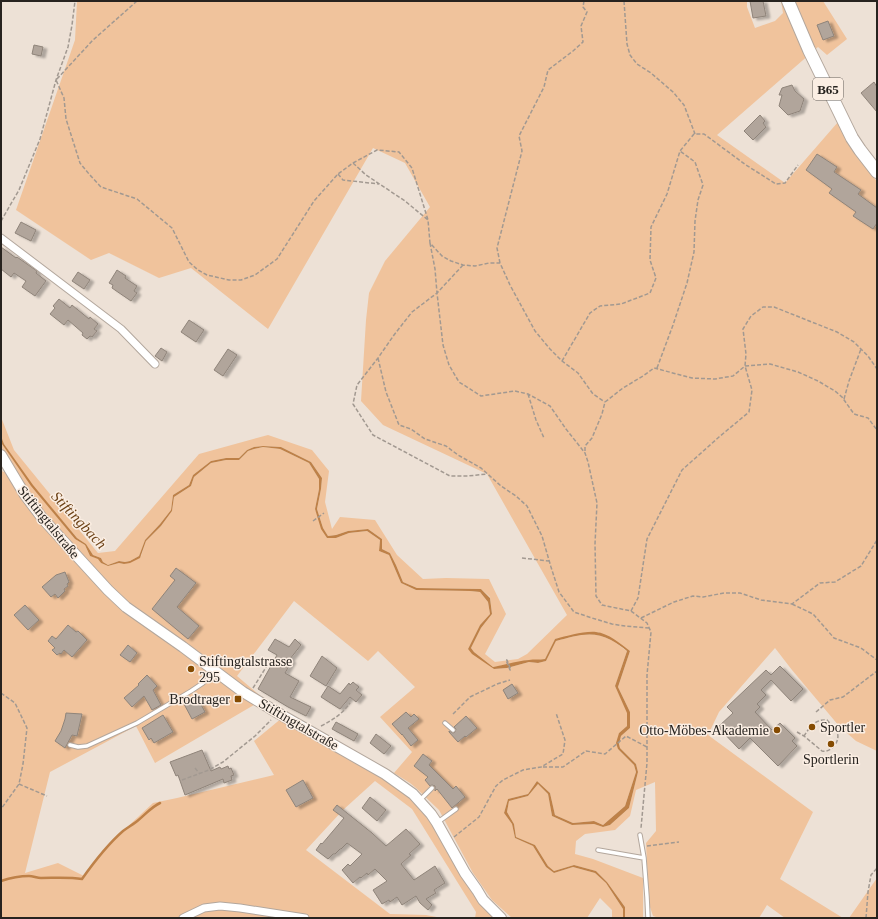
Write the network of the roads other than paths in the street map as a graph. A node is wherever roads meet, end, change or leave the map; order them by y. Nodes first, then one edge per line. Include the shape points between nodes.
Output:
1 (788, 1) edge
2 (877, 172) edge
3 (1, 238) edge
4 (155, 364) dead end
5 (1, 455) edge
6 (217, 672) junction
7 (445, 723) dead end
8 (453, 730) dead end
9 (70, 745) dead end
10 (432, 788) dead end
11 (419, 801) junction
12 (456, 809) dead end
13 (437, 822) junction
14 (640, 835) road end
15 (598, 850) dead end
16 (644, 858) junction
17 (183, 918) edge
18 (305, 918) edge
19 (501, 918) edge
20 (648, 918) edge

1 - 2 main road, B65 via 852,138
3 - 4 street via 121,329
5 - 6 street, Stiftingtalstraße via 43,519 108,590 126,607
6 - 9 lane via 191,691 137,723 87,746
6 - 11 street, Stiftingtalstraße via 278,713 386,774
7 - 8 lane
10 - 11 lane
11 - 13 street, Stiftingtalstraße
12 - 13 lane
13 - 19 street, Stiftingtalstraße via 476,890
14 - 16 lane
15 - 16 lane
16 - 20 lane
17 - 18 street via 204,908 220,906

